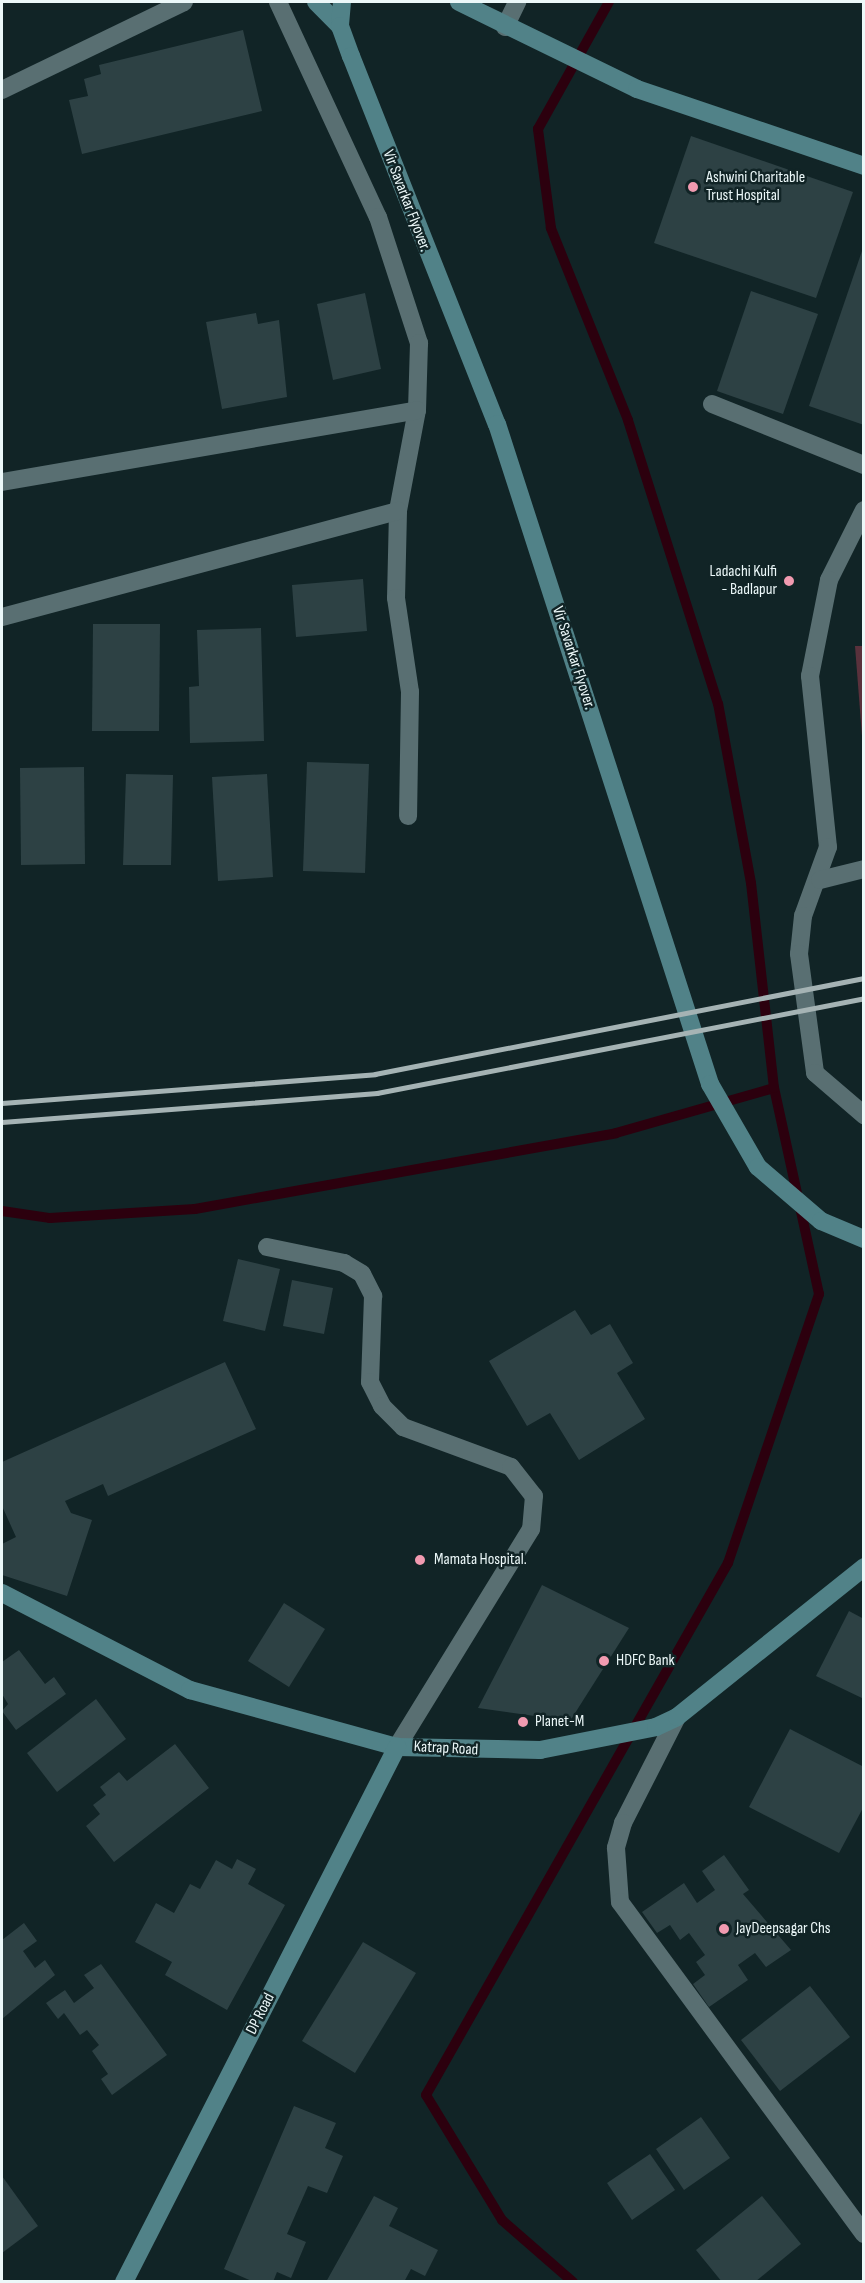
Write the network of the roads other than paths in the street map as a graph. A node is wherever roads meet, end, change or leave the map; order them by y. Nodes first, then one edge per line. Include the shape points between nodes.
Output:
1 (184, 2) edge
2 (278, 2) edge
3 (316, 2) edge
4 (342, 2) edge
5 (459, 2) edge
6 (517, 2) edge
7 (340, 26) junction
8 (505, 27) junction
9 (2, 90) edge
10 (864, 166) edge
11 (712, 404) dead end
12 (417, 410) junction
13 (864, 465) edge
14 (2, 482) edge
15 (864, 510) edge
16 (398, 511) junction
17 (2, 617) edge
18 (408, 816) dead end
19 (864, 868) edge
20 (820, 880) junction
21 (864, 1115) edge
22 (864, 1239) edge
23 (267, 1247) dead end
24 (864, 1567) edge
25 (2, 1593) edge
26 (677, 1717) junction
27 (397, 1747) junction
28 (864, 2234) edge
29 (124, 2282) edge

1 - 9 street
2 - 12 street via 378,217 402,287 419,343
3 - 7 main road
4 - 7 main road
5 - 8 main road
6 - 8 street
7 - 22 main road, Vir Savarkar Flyover. via 418,234 497,424 710,1084 758,1167 821,1221
8 - 10 main road via 637,88
11 - 13 street
12 - 14 street
12 - 16 street
15 - 20 street via 829,580 810,676 828,847
16 - 17 street
16 - 18 street via 396,598 410,692
19 - 20 street
20 - 21 street via 803,916 799,954 808,1042 815,1072
23 - 27 street via 344,1263 362,1274 373,1296 369,1382 382,1406 403,1427 511,1467 534,1496 531,1529
24 - 26 main road, Katrap Road
25 - 27 main road, Katrap Road via 190,1690
26 - 27 main road, Katrap Road via 656,1727 540,1750
26 - 28 street via 623,1823 616,1848 620,1902
27 - 29 main road, DP Road

